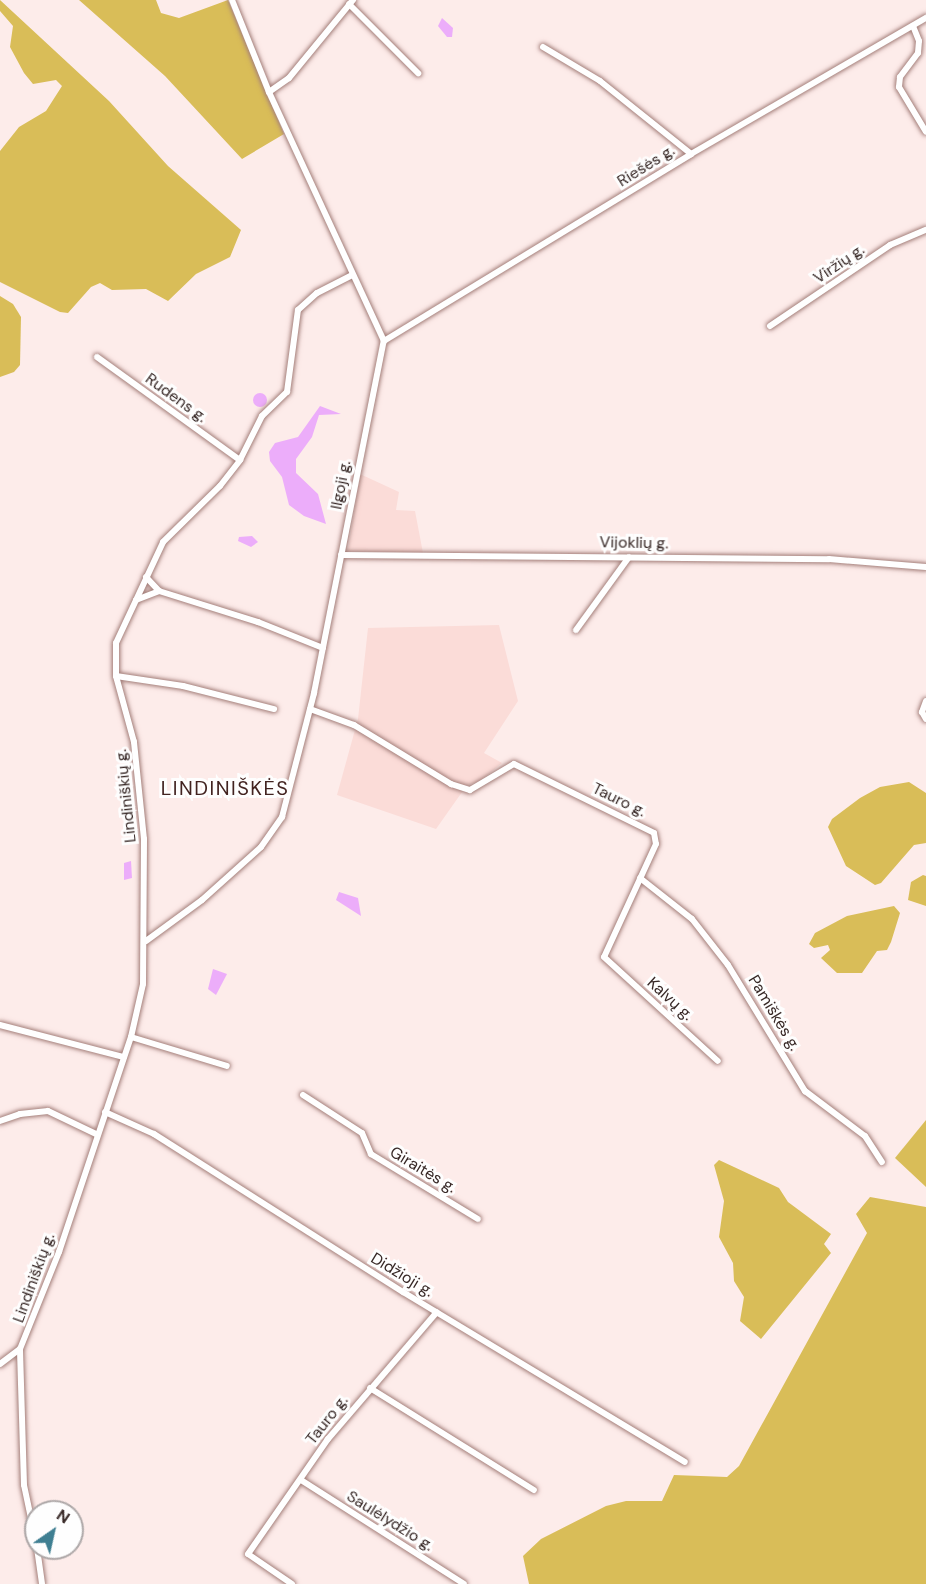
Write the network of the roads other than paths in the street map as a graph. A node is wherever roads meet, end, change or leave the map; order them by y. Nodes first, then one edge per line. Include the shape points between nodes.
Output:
1 (232, 0) edge
2 (351, 2) edge
3 (926, 18) edge
4 (913, 26) junction
5 (543, 46) dead end
6 (418, 73) dead end
7 (269, 92) junction
8 (926, 132) edge
9 (691, 154) junction
10 (926, 230) edge
11 (352, 275) junction
12 (770, 326) dead end
13 (384, 341) junction
14 (97, 357) dead end
15 (240, 460) junction
16 (341, 555) junction
17 (629, 557) junction
18 (926, 567) edge
19 (146, 577) junction
20 (159, 591) junction
21 (135, 600) junction
22 (576, 630) dead end
23 (322, 648) junction
24 (116, 676) junction
25 (926, 701) edge
26 (274, 709) dead end
27 (310, 709) junction
28 (926, 719) edge
29 (640, 878) junction
30 (146, 941) junction
31 (604, 957) joint
32 (0, 1025) edge
33 (131, 1036) junction
34 (124, 1057) junction
35 (718, 1061) dead end
36 (227, 1066) dead end
37 (303, 1095) dead end
38 (105, 1112) junction
39 (0, 1121) edge
40 (98, 1135) junction
41 (882, 1162) dead end
42 (478, 1219) dead end
43 (437, 1312) junction
44 (20, 1349) junction
45 (0, 1364) edge
46 (370, 1388) junction
47 (685, 1462) dead end
48 (301, 1480) junction
49 (534, 1490) dead end
50 (27, 1500) edge
51 (39, 1560) edge
52 (42, 1584) edge
53 (292, 1584) edge
54 (464, 1584) edge

1 - 7 street
2 - 6 street
2 - 7 street via 289,78
3 - 4 street, Riešės g.
4 - 8 street via 919,40 918,53 903,73 899,87
4 - 9 street, Riešės g.
5 - 9 street via 600,81
7 - 11 street
9 - 13 street, Riešės g.
10 - 12 street, Viržių g. via 890,245
11 - 13 street
11 - 15 street, Lindiniškių g. via 317,293 298,310 292,331 290,386 262,417
13 - 16 street, Ilgoji g.
14 - 15 street, Rudens g.
15 - 19 street, Lindiniškių g. via 206,503 163,542
16 - 17 street, Vijoklių g.
16 - 23 street, Ilgoji g.
17 - 18 street, Vijoklių g. via 829,559
17 - 22 street
19 - 20 street
19 - 21 street, Lindiniškių g.
20 - 21 street
20 - 23 street via 258,622
21 - 24 street, Lindiniškių g. via 116,643
23 - 27 street, Ilgoji g.
24 - 26 street via 183,686
24 - 30 street, Lindiniškių g. via 136,752 144,839
25 - 28 street via 922,712
27 - 29 street, Tauro g. via 354,725 410,761 470,790 514,764 654,833 656,844
27 - 30 street, Ilgoji g. via 282,817 273,835 202,900
29 - 31 street, Tauro g.
29 - 41 street, Pamiškės g. via 703,932 745,989 805,1091 865,1136
30 - 33 street, Lindiniškių g. via 141,1000
31 - 35 street, Kalvų g.
32 - 34 street
33 - 34 street, Lindiniškių g.
33 - 36 street
34 - 38 street, Lindiniškių g.
37 - 42 street, Giraitės g. via 362,1133 371,1154
38 - 40 street, Lindiniškių g.
38 - 43 street, Didžioji g. via 154,1134
39 - 40 street via 20,1113 48,1112
40 - 44 street, Lindiniškių g. via 38,1313
43 - 46 street, Tauro g.
43 - 47 street, Didžioji g.
44 - 45 street
44 - 50 street
46 - 48 street, Tauro g.
46 - 49 street
48 - 53 street, Tauro g. via 248,1554
48 - 54 street, Saulėlydžio g.
51 - 52 street

